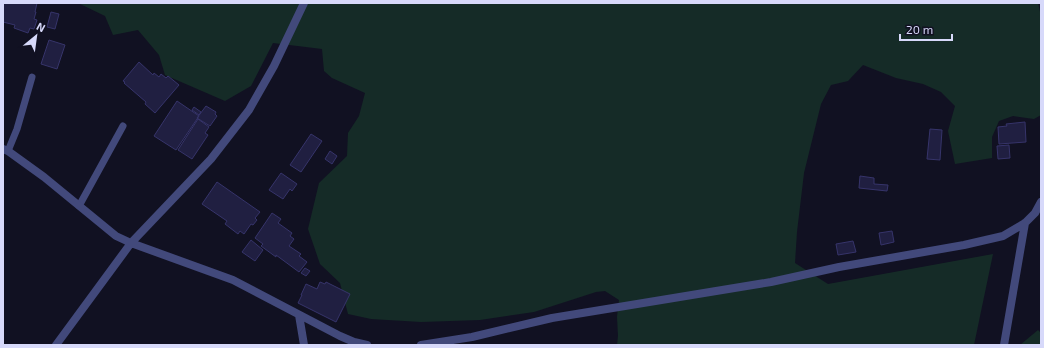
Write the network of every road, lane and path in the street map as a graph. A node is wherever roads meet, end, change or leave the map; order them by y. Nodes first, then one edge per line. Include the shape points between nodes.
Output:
1 (304, 3) edge
2 (32, 77) dead end
3 (123, 126) dead end
4 (6, 150) edge
5 (1041, 202) edge
6 (79, 206) junction
7 (1025, 223) junction
8 (131, 243) junction
9 (299, 315) junction
10 (473, 341) edge
11 (56, 345) edge
12 (304, 345) edge
13 (366, 345) edge
14 (421, 345) edge
15 (1004, 345) edge

1 - 8 street via 274,66 249,110 212,159
2 - 4 lane via 17,129
3 - 6 lane
4 - 6 street
5 - 7 street via 1035,214
6 - 8 street via 116,236
7 - 10 street via 1003,236 964,245 771,282 552,318
7 - 15 street
8 - 9 street via 233,280
8 - 11 street
9 - 12 street
9 - 13 street via 340,336
10 - 14 street

